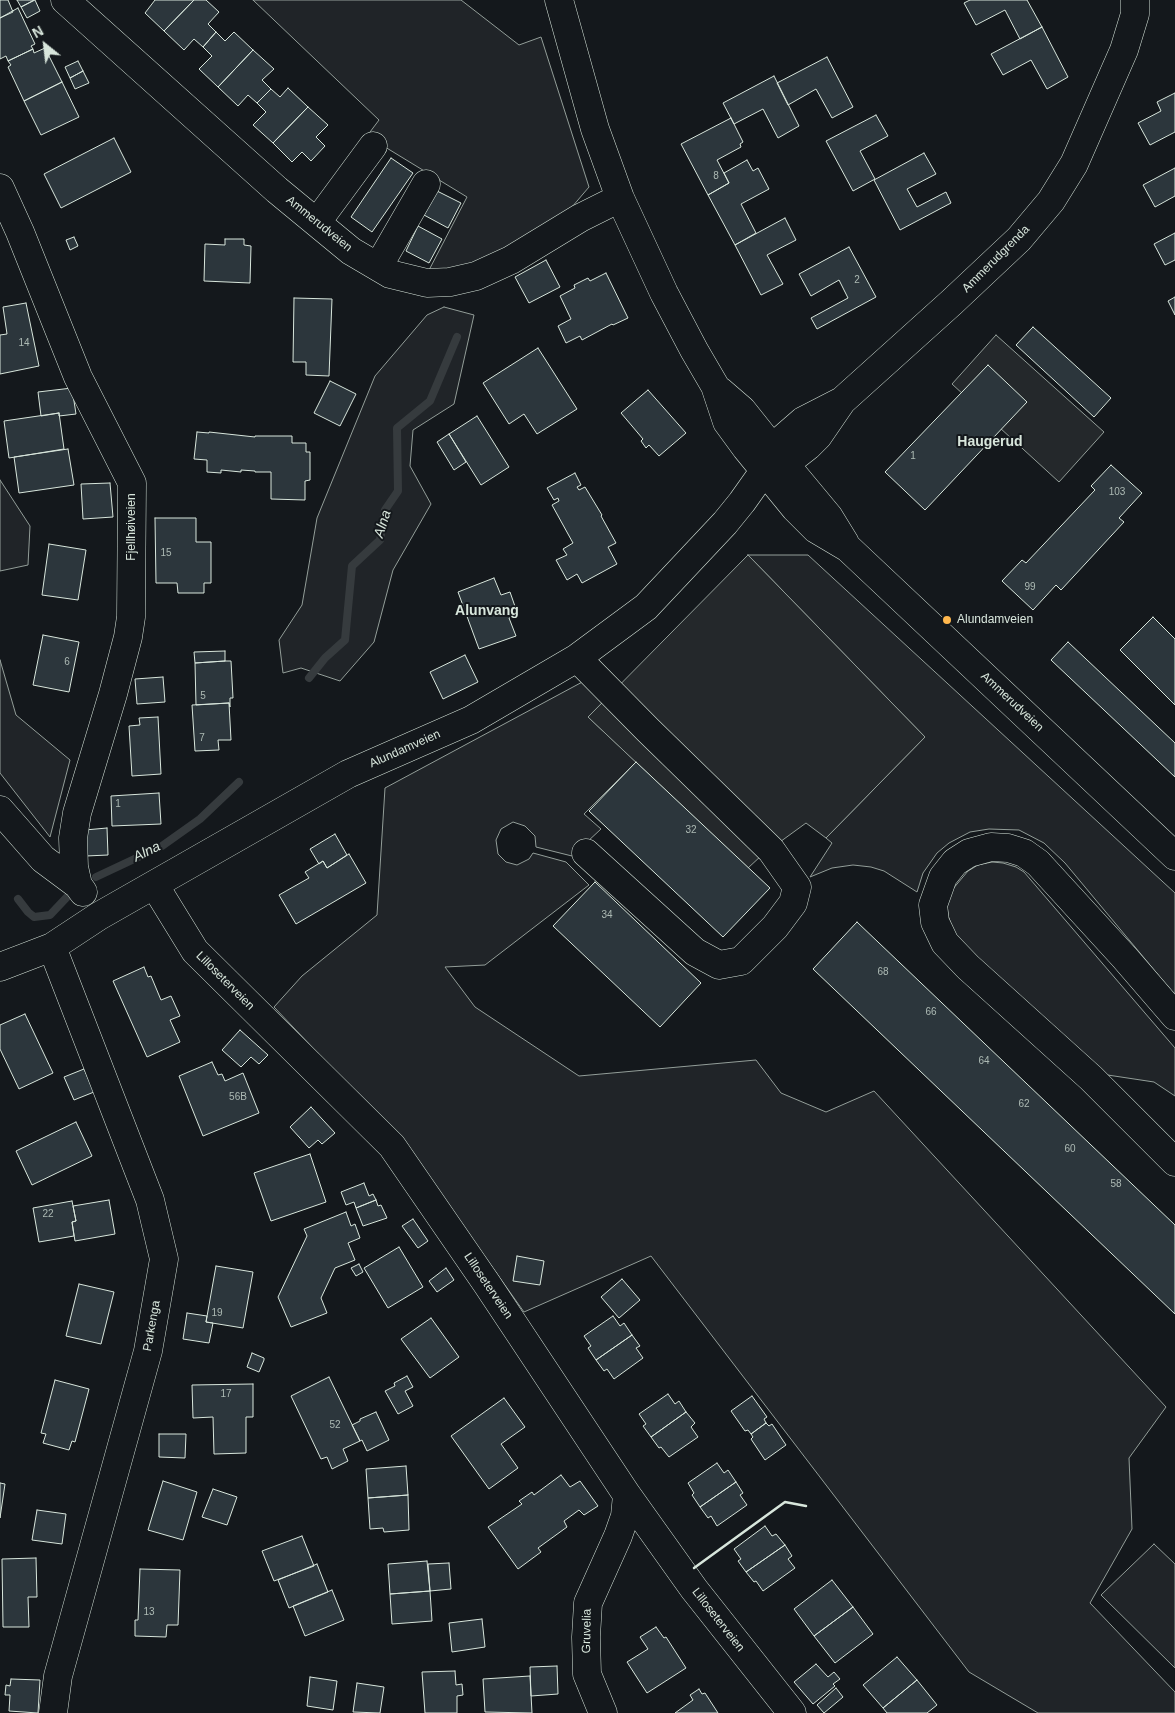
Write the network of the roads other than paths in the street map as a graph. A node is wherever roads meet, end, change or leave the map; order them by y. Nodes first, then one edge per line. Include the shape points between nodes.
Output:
1 (65, 0) edge
2 (559, 0) edge
3 (1135, 0) edge
4 (374, 146) dead end
5 (426, 184) dead end
6 (0, 188) edge
7 (620, 198) junction
8 (317, 222) junction
9 (378, 267) junction
10 (842, 401) joint
11 (774, 461) junction
12 (577, 658) junction
13 (0, 810) edge
14 (586, 852) dead end
15 (1175, 856) edge
16 (78, 886) junction
17 (155, 886) junction
18 (99, 916) junction
19 (52, 947) junction
20 (0, 967) edge
21 (1175, 1016) edge
22 (1175, 1162) edge
23 (627, 1495) junction
24 (53, 1713) edge
25 (603, 1713) edge
26 (792, 1713) edge

1 - 8 street, Ammerudveien
2 - 7 street, Ammerudveien via 585,98
3 - 10 street, Ammerudgrenda via 1135,14 1126,47 1074,164 1050,201 1019,239
4 - 8 street
5 - 9 street
6 - 16 street, Fjellhøiveien via 78,377 132,483 131,618 113,694 77,813 73,838
7 - 9 street, Ammerudveien via 511,260 476,276 427,283 390,274
7 - 11 street, Ammerudveien via 668,300 715,386 742,410
8 - 9 street, Ammerudveien via 351,251
10 - 11 street, Alundamveien via 818,436
11 - 12 street, Alundamveien via 725,523 646,606
11 - 15 street, Ammerudveien via 829,517 848,548
12 - 14 street via 771,850 797,887 793,903 775,927 741,961 719,965 695,952
12 - 17 street, Alundamveien via 471,720 348,774
13 - 16 street via 43,859
16 - 18 street
17 - 18 street, Alundamveien
17 - 23 street, Lilloseterveien via 194,951 392,1146
18 - 19 street, Alundamveien
19 - 20 street, Alundamveien
19 - 24 street, Parkenga via 150,1200 164,1259 148,1351 58,1676
21 - 22 street via 1038,863 1024,852 991,847 969,853 955,862 943,877 933,905 935,922 945,943
23 - 25 street, Gruvelia via 625,1516 618,1536 588,1603 588,1674
23 - 26 street, Lilloseterveien via 694,1589

